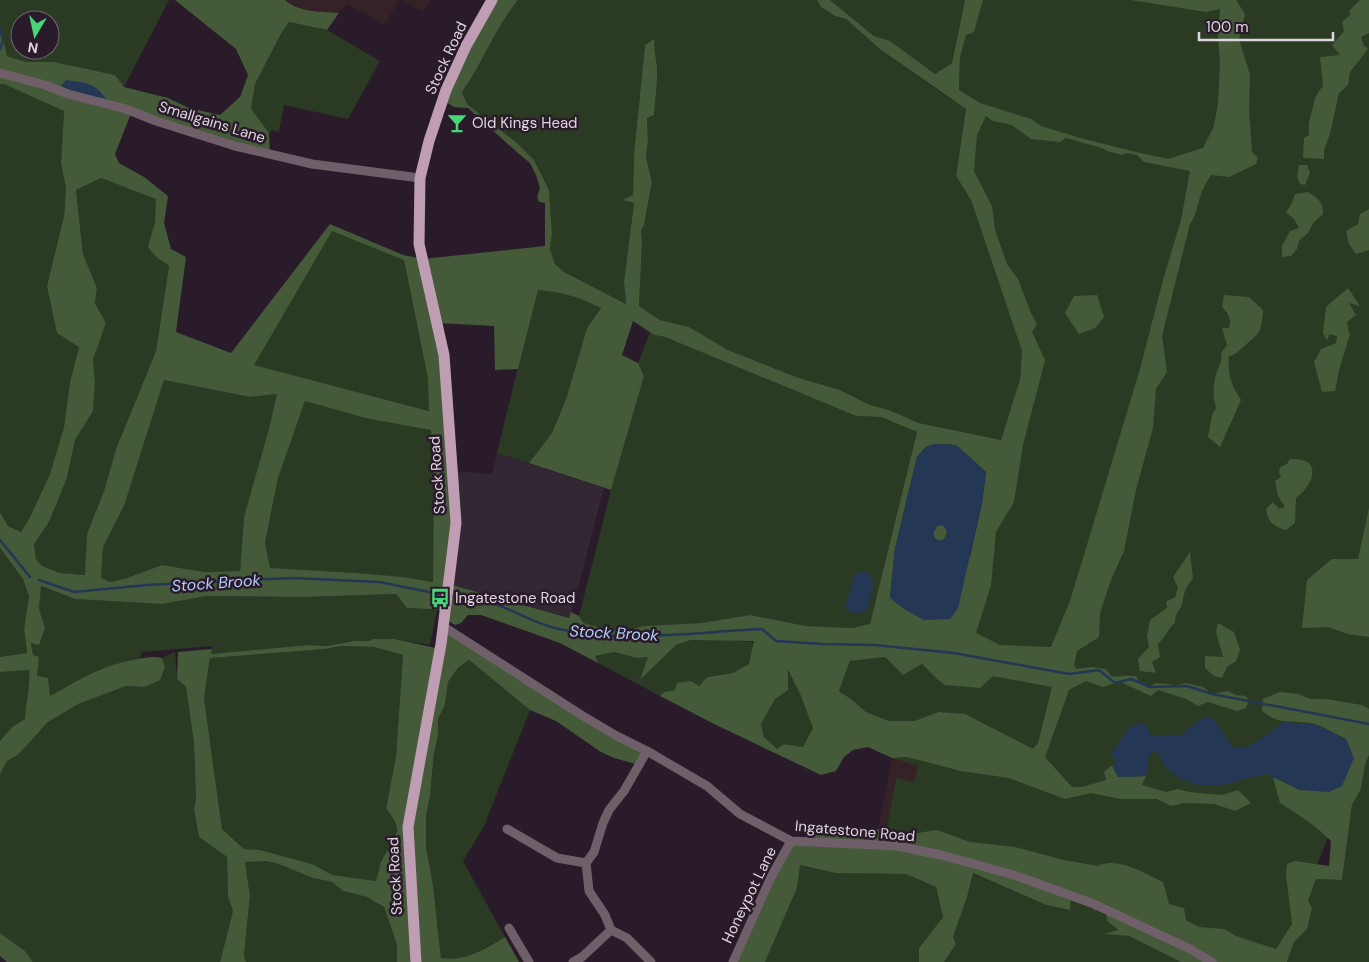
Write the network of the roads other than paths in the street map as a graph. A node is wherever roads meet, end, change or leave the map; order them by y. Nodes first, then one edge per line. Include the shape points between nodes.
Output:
1 (492, 0) edge
2 (0, 74) edge
3 (420, 178) junction
4 (444, 627) junction
5 (647, 750) junction
6 (507, 829) dead end
7 (791, 841) junction
8 (586, 863) junction
9 (509, 928) dead end
10 (611, 930) junction
11 (416, 962) edge
12 (529, 962) edge
13 (572, 962) edge
14 (651, 962) edge
15 (733, 962) edge
16 (1212, 962) edge

1 - 3 main road, Stock Road via 446,90
2 - 3 street, Smallgains Lane via 126,108 235,146 312,164
3 - 4 main road, Stock Road via 420,244 444,355 456,523
4 - 5 street, Ingatestone Road via 583,716
4 - 11 main road, Stock Road via 408,827
5 - 7 street, Ingatestone Road via 707,786 740,814
5 - 8 street via 624,791 609,810 594,852
6 - 8 street via 557,858
7 - 15 street, Honeypot Lane
7 - 16 street, Ingatestone Road via 898,846 1014,875 1094,904
8 - 10 street via 589,891
9 - 12 street
10 - 13 street
10 - 14 street via 627,938

